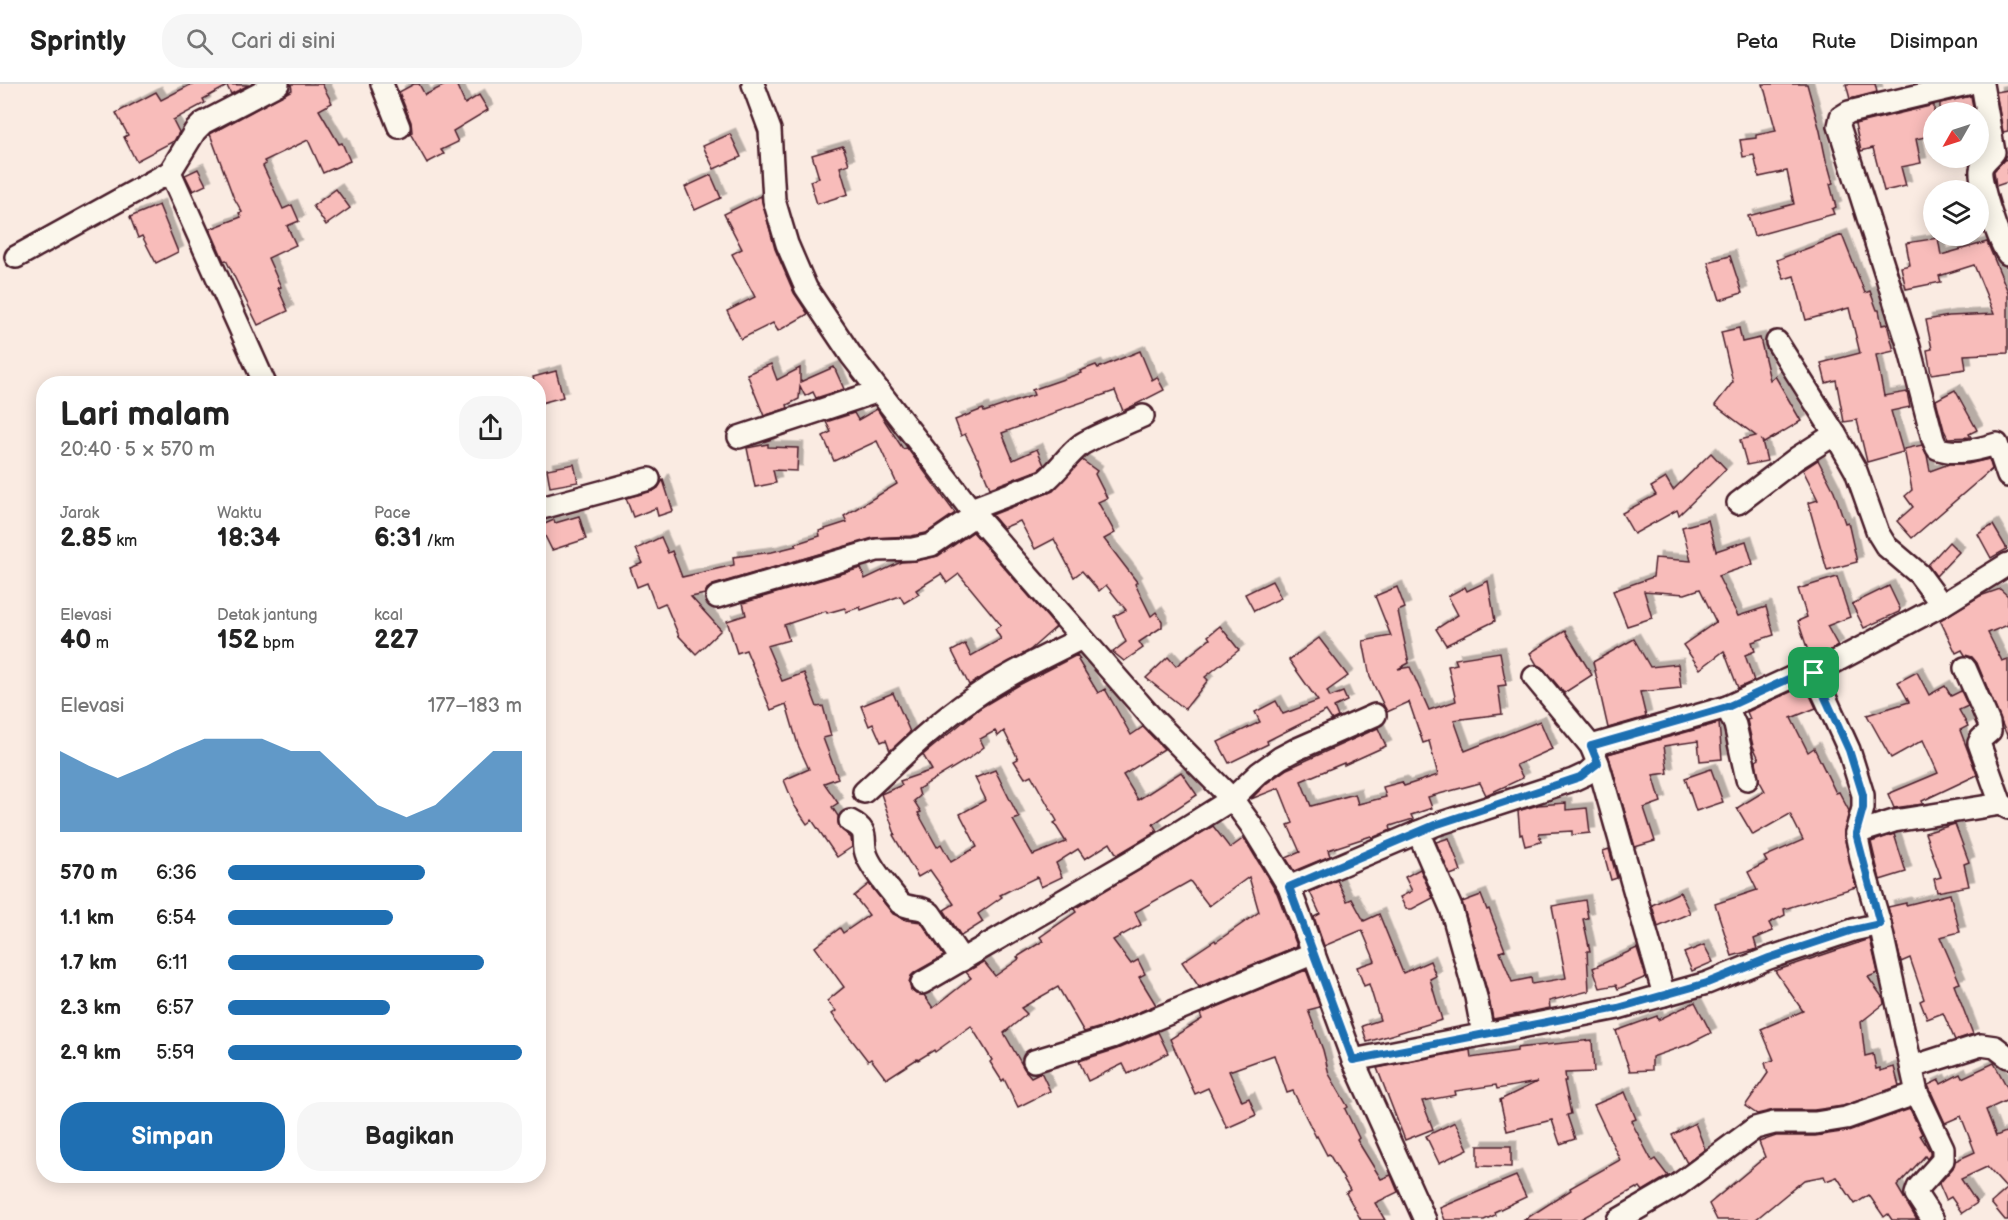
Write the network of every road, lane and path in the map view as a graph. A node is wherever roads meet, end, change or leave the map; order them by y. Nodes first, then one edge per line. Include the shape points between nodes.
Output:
1 (382, 84) edge
2 (753, 84) edge
3 (1967, 84) edge
4 (1982, 84) edge
5 (271, 86) edge
6 (399, 127) dead end
7 (170, 172) junction
8 (2008, 254) edge
9 (16, 256) dead end
10 (1778, 342) dead end
11 (261, 376) edge
12 (879, 392) junction
13 (1143, 416) dead end
14 (1835, 434) junction
15 (739, 437) dead end
16 (2002, 442) edge
17 (2008, 476) edge
18 (649, 479) dead end
19 (1738, 503) dead end
20 (546, 507) edge
21 (973, 512) junction
22 (2008, 564) edge
23 (717, 597) dead end
24 (1941, 605) junction
25 (1082, 638) junction
26 (1965, 668) dead end
27 (1814, 673) junction
28 (1534, 677) dead end
29 (1727, 707) junction
30 (1376, 715) dead end
31 (1595, 754) junction
32 (1747, 779) dead end
33 (864, 792) dead end
34 (1232, 799) junction
35 (2005, 806) edge
36 (850, 821) dead end
37 (1418, 832) junction
38 (1856, 833) junction
39 (1289, 887) junction
40 (1880, 924) junction
41 (1314, 953) junction
42 (962, 960) junction
43 (922, 983) dead end
44 (1664, 995) junction
45 (1483, 1034) junction
46 (2008, 1057) edge
47 (1353, 1060) junction
48 (1034, 1062) dead end
49 (1912, 1067) junction
50 (1917, 1093) junction
51 (1653, 1211) edge
52 (1425, 1220) edge
53 (1618, 1220) edge
54 (1933, 1220) edge

1 - 6 street
2 - 12 street via 770,130 774,200 787,244 806,288
3 - 16 street via 1849,112 1841,117 1839,126 1910,347 1937,448 1957,452
4 - 8 street via 1994,152 1982,166 1981,179 2001,244
5 - 7 street via 195,130
7 - 9 street
7 - 11 street
10 - 14 street
12 - 15 street
12 - 21 street
13 - 21 street via 1083,444 1045,481
14 - 19 street
14 - 24 street via 1856,471 1878,534 1886,546 1919,574
16 - 17 street
18 - 20 street
21 - 23 street via 931,545 877,550
21 - 25 street
22 - 24 street
24 - 27 street
25 - 33 street via 972,699
25 - 34 street via 1153,719
26 - 35 street via 1989,723 1990,731 1979,743
27 - 29 street via 1795,676
27 - 38 street via 1849,750 1863,795
28 - 31 street
29 - 31 street
29 - 32 street
30 - 34 street via 1294,750 1259,773
31 - 37 street via 1586,774 1573,780
31 - 44 street
34 - 39 street
34 - 42 street
35 - 38 street via 1894,821
36 - 42 street via 865,834 867,858 900,903 925,908
37 - 39 street
37 - 45 street via 1451,908
38 - 40 street
39 - 41 street
40 - 44 street via 1842,933
40 - 49 street
41 - 47 street
41 - 48 street via 1122,1033
42 - 43 street
44 - 45 street via 1618,1008
45 - 47 street
46 - 49 street via 1995,1047 1981,1045
47 - 52 street
49 - 50 street
50 - 51 street via 1846,1118 1755,1128
50 - 54 street via 1944,1155 1916,1194
51 - 53 street

